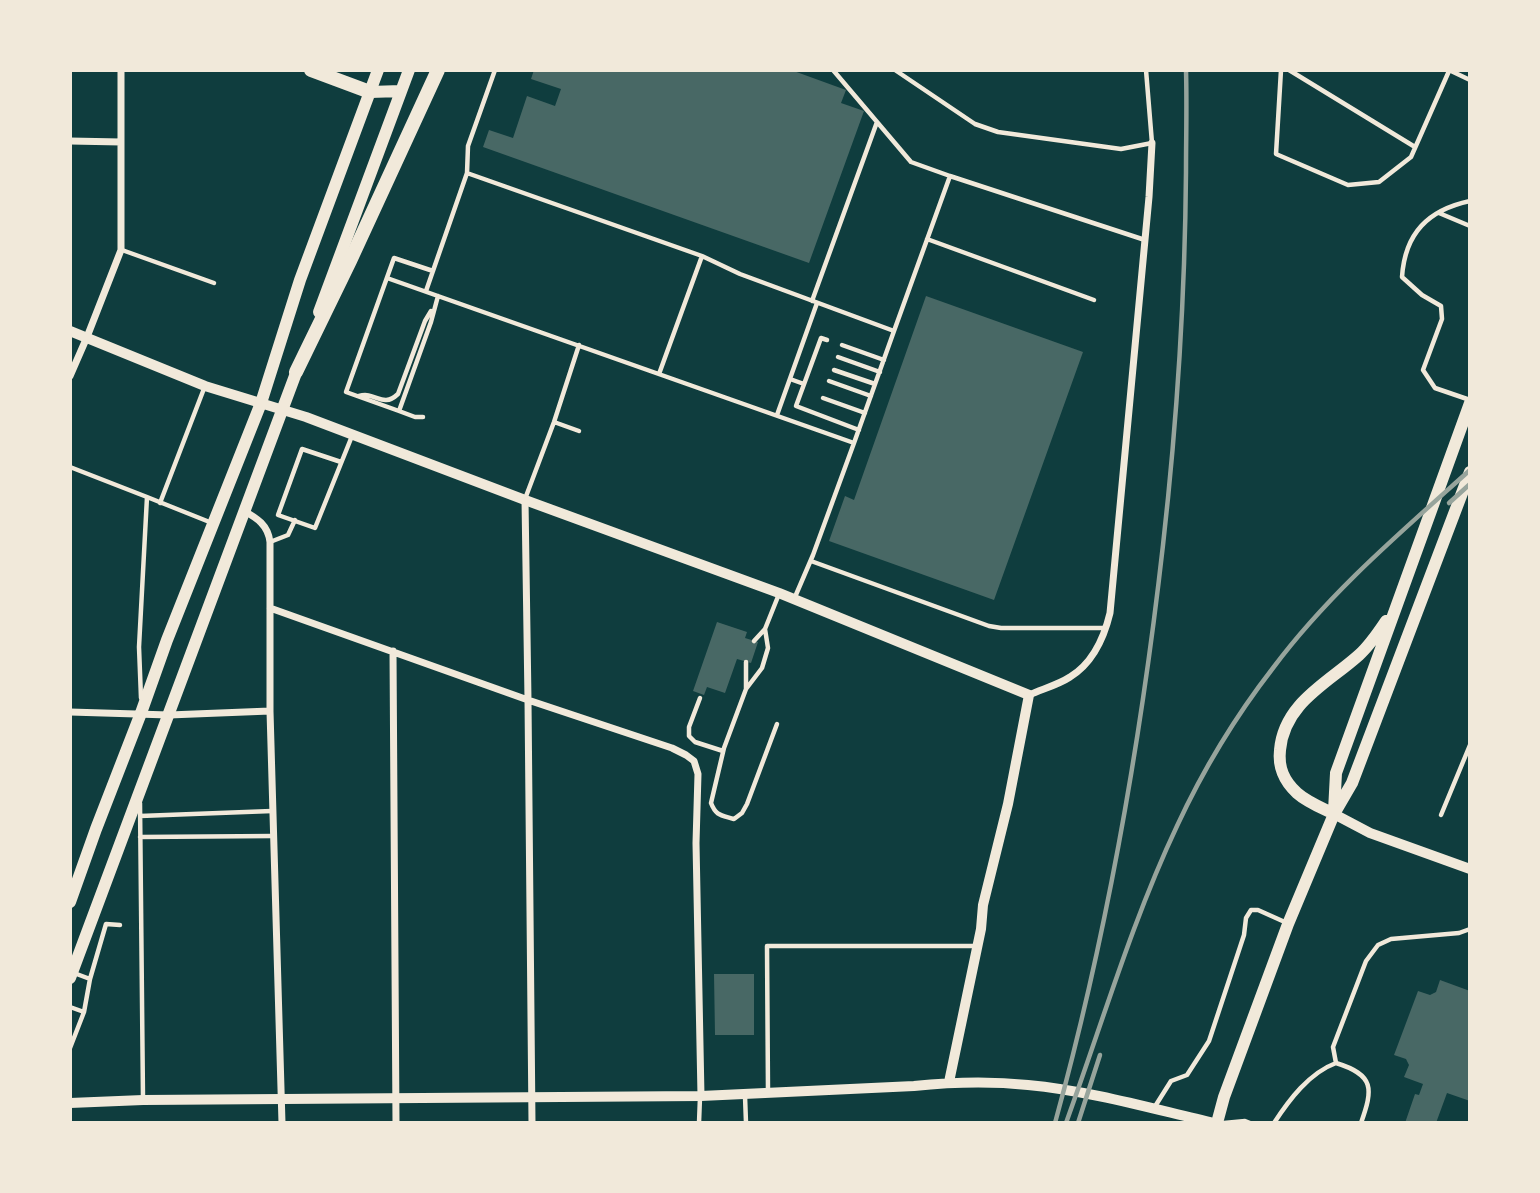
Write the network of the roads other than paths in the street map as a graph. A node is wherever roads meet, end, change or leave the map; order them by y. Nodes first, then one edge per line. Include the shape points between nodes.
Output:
1 (121, 70) edge
2 (311, 70) edge
3 (378, 70) edge
4 (409, 70) edge
5 (438, 70) edge
6 (495, 70) edge
7 (833, 70) edge
8 (895, 70) edge
9 (1146, 70) edge
10 (1281, 70) edge
11 (1289, 70) edge
12 (1449, 70) edge
13 (1470, 80) edge
14 (401, 91) junction
15 (370, 92) junction
16 (877, 121) junction
17 (70, 141) edge
18 (121, 142) junction
19 (1152, 143) junction
20 (1416, 147) junction
21 (467, 173) junction
22 (950, 176) junction
23 (1470, 201) edge
24 (1438, 213) junction
25 (1470, 226) edge
26 (927, 239) junction
27 (1145, 240) junction
28 (121, 250) junction
29 (702, 256) junction
30 (433, 271) junction
31 (387, 278) junction
32 (214, 283) dead end
33 (426, 291) junction
34 (438, 296) junction
35 (1094, 300) dead end
36 (815, 302) junction
37 (434, 306) junction
38 (70, 331) edge
39 (894, 331) junction
40 (87, 338) junction
41 (827, 340) dead end
42 (579, 345) junction
43 (842, 345) dead end
44 (838, 357) dead end
45 (884, 360) junction
46 (834, 370) dead end
47 (296, 372) junction
48 (880, 372) junction
49 (659, 374) junction
50 (70, 376) edge
51 (790, 379) junction
52 (829, 381) dead end
53 (875, 384) junction
54 (205, 386) junction
55 (805, 388) junction
56 (871, 396) junction
57 (359, 397) junction
58 (823, 398) dead end
59 (1470, 401) edge
60 (261, 403) junction
61 (282, 410) junction
62 (399, 411) junction
63 (865, 413) junction
64 (777, 415) junction
65 (423, 417) dead end
66 (554, 422) junction
67 (859, 430) junction
68 (579, 431) dead end
69 (353, 435) junction
70 (854, 443) junction
71 (341, 462) junction
72 (70, 467) edge
73 (1470, 472) edge
74 (147, 497) junction
75 (524, 500) junction
76 (160, 503) junction
77 (244, 512) junction
78 (295, 520) junction
79 (213, 523) junction
80 (270, 541) junction
81 (811, 561) junction
82 (779, 593) junction
83 (1400, 597) junction
84 (794, 599) junction
85 (270, 608) junction
86 (1106, 628) junction
87 (765, 629) junction
88 (754, 641) dead end
89 (393, 651) junction
90 (746, 662) dead end
91 (746, 689) junction
92 (1029, 695) junction
93 (700, 698) dead end
94 (528, 700) junction
95 (270, 711) junction
96 (70, 712) edge
97 (141, 713) junction
98 (169, 715) junction
99 (777, 724) dead end
100 (1470, 745) edge
101 (723, 751) junction
102 (140, 787) junction
103 (273, 811) junction
104 (1334, 814) junction
105 (1441, 815) dead end
106 (140, 816) junction
107 (274, 836) junction
108 (141, 837) junction
109 (1470, 869) edge
110 (70, 902) edge
111 (1288, 924) junction
112 (120, 925) dead end
113 (1470, 929) edge
114 (87, 932) junction
115 (102, 938) junction
116 (978, 946) junction
117 (71, 975) edge
118 (90, 979) junction
119 (70, 1007) edge
120 (84, 1012) junction
121 (70, 1048) edge
122 (1336, 1063) junction
123 (949, 1082) junction
124 (768, 1093) junction
125 (745, 1094) junction
126 (701, 1096) junction
127 (531, 1098) junction
128 (396, 1099) junction
129 (143, 1100) junction
130 (281, 1100) junction
131 (70, 1103) edge
132 (1153, 1109) junction
133 (282, 1123) edge
134 (396, 1123) edge
135 (532, 1123) edge
136 (699, 1123) edge
137 (746, 1123) edge
138 (1216, 1123) edge
139 (1224, 1123) edge
140 (1250, 1123) edge
141 (1274, 1123) edge
142 (1361, 1123) edge

1 - 18 street
2 - 15 highway
3 - 15 main road
4 - 14 main road
5 - 47 highway
6 - 21 lane via 468,146
7 - 16 lane
8 - 19 lane via 975,124 998,132 1121,149
9 - 19 lane
10 - 20 lane via 1276,154 1348,185 1379,182 1411,157
11 - 20 lane
12 - 13 lane
12 - 20 lane
14 - 15 main road
14 - 47 main road
15 - 60 main road via 300,280
16 - 22 lane via 911,162
16 - 36 lane
17 - 18 street
18 - 28 street
19 - 27 street
21 - 29 lane
21 - 30 lane
22 - 26 lane
22 - 27 lane
23 - 24 lane
24 - 25 lane
24 - 59 lane via 1417,229 1403,260 1402,277 1441,306 1442,319 1423,370 1435,388
26 - 35 lane
26 - 39 lane
27 - 86 street
28 - 32 lane
28 - 40 street
29 - 36 lane
29 - 49 lane
30 - 31 lane via 394,258
30 - 33 lane
31 - 33 lane
31 - 57 lane via 346,392
33 - 34 lane
34 - 37 lane
34 - 42 lane
36 - 39 lane
36 - 51 lane
37 - 57 lane via 398,394 384,401 366,394
37 - 62 lane
38 - 40 street
39 - 45 lane
40 - 50 street
40 - 54 street
41 - 55 lane via 821,338
42 - 49 lane
42 - 66 lane
43 - 45 lane
44 - 48 lane
45 - 48 lane
46 - 53 lane
47 - 61 main road
48 - 53 lane
49 - 64 lane
51 - 55 lane
51 - 64 lane
52 - 56 lane
53 - 56 lane
54 - 60 street
54 - 76 lane
55 - 67 lane via 796,407
56 - 63 lane
57 - 62 lane
58 - 63 lane
59 - 83 main road
60 - 61 street
60 - 79 main road
61 - 69 street
61 - 77 main road
62 - 65 lane
63 - 67 lane
64 - 70 lane
66 - 68 lane
66 - 75 lane
67 - 70 lane
69 - 71 lane
69 - 75 street
70 - 81 lane
71 - 78 lane via 315,528
71 - 78 lane via 302,449 278,515
72 - 74 lane
73 - 104 main road via 1353,783
74 - 76 lane
74 - 97 lane via 139,647
75 - 82 street
75 - 94 street
76 - 79 lane
77 - 80 street via 265,526
77 - 98 main road
78 - 80 lane via 288,536
79 - 97 main road
80 - 85 street
81 - 84 lane
81 - 86 lane via 989,626
82 - 84 street
82 - 87 lane
83 - 104 main road via 1336,773
83 - 104 main road via 1368,646 1303,701 1284,730 1279,758 1283,776 1301,797
84 - 92 street
85 - 89 street
85 - 95 street
86 - 92 street via 1087,662 1070,677
87 - 88 lane
87 - 91 lane via 768,648 762,668
89 - 94 street
89 - 128 street
90 - 91 lane
91 - 101 lane
92 - 116 street
93 - 101 lane via 689,736
94 - 126 street via 672,748 694,761 698,774
94 - 127 street
95 - 98 street
95 - 103 street
96 - 97 street
97 - 98 street
97 - 110 main road
98 - 102 main road
99 - 101 lane via 747,804 734,818 718,814 711,803
100 - 105 lane
102 - 106 lane
102 - 114 main road
103 - 106 lane
103 - 107 street
104 - 109 street
104 - 111 main road
106 - 108 lane
107 - 108 lane
107 - 130 street
108 - 129 lane
111 - 132 lane via 1251,910 1209,1041 1187,1075 1171,1081
111 - 138 main road
112 - 115 lane via 106,925
113 - 122 lane via 1391,939 1378,945 1366,961 1333,1047
114 - 115 lane
114 - 117 main road
115 - 118 lane
116 - 123 street
116 - 124 lane via 767,946
117 - 118 lane
118 - 120 lane
119 - 120 lane
120 - 121 lane
122 - 141 lane via 1290,1099
122 - 142 lane via 1357,1071 1369,1089
123 - 124 street
123 - 132 street via 1039,1086
124 - 125 street
125 - 126 street
125 - 137 lane
126 - 127 street
126 - 136 lane
127 - 128 street
127 - 135 street
128 - 130 street
128 - 134 street
129 - 130 street
129 - 131 street
130 - 133 street
132 - 138 street
139 - 140 lane

